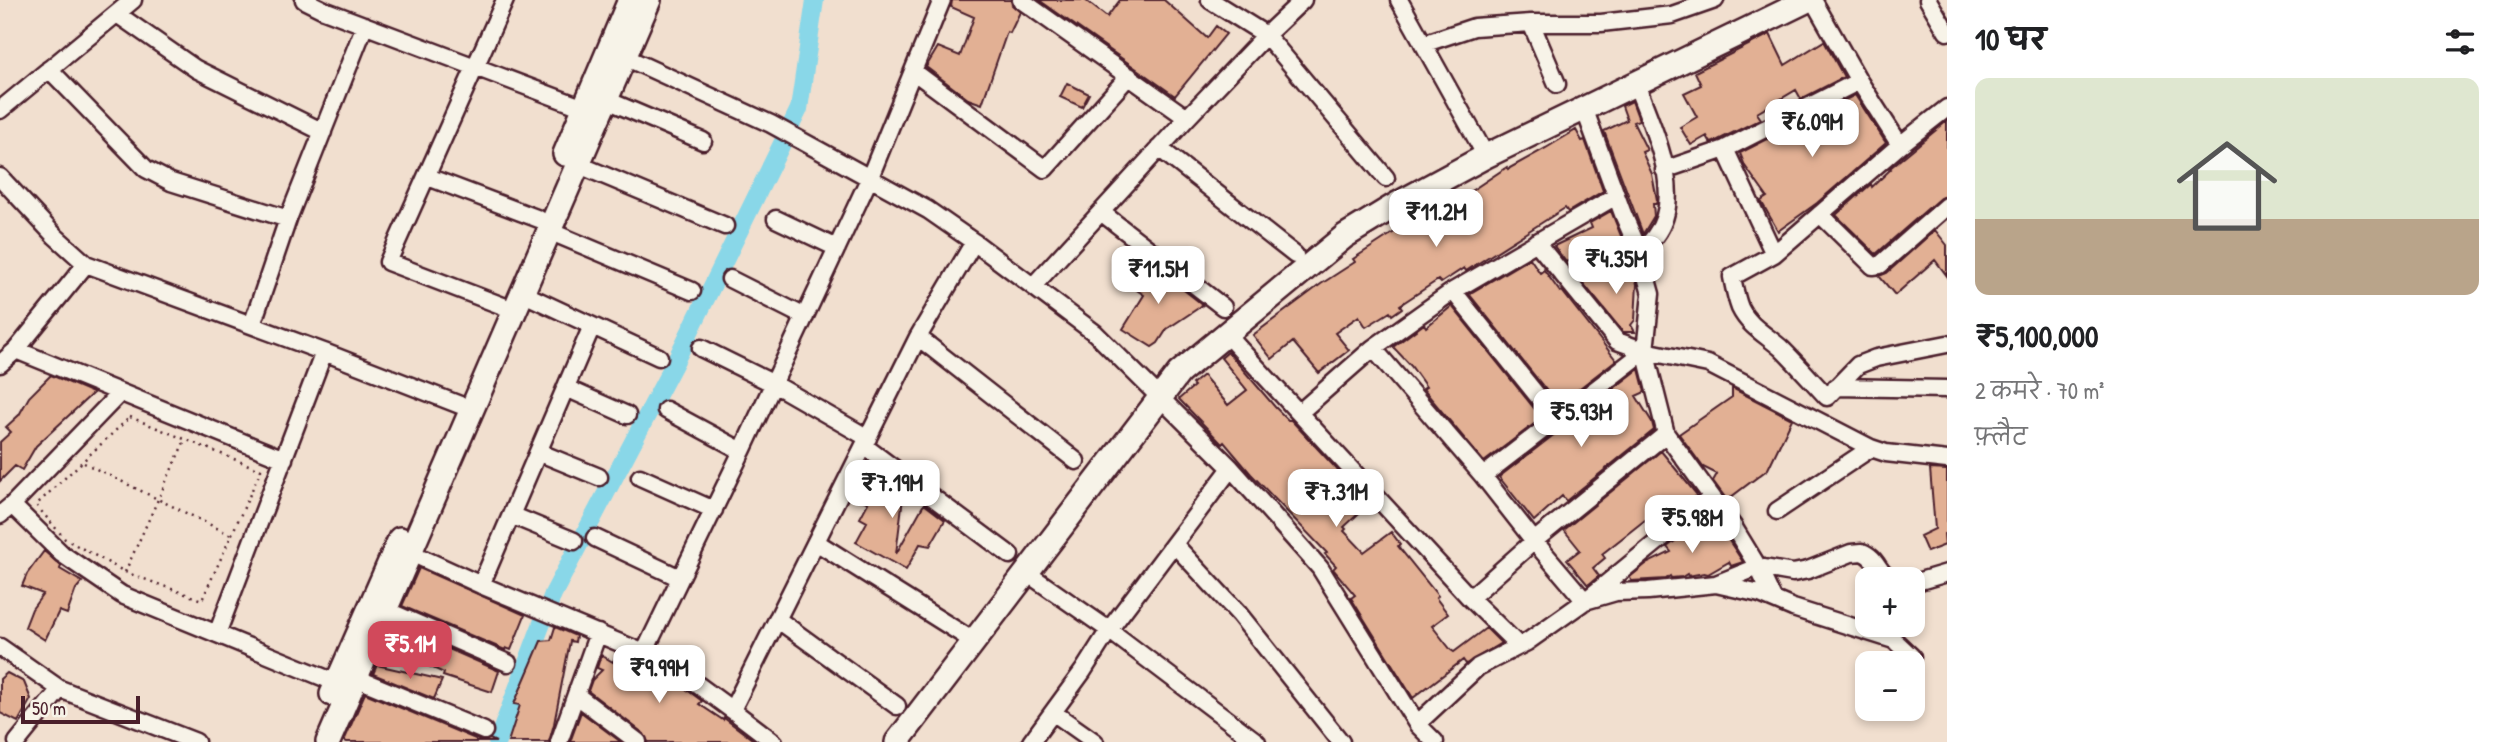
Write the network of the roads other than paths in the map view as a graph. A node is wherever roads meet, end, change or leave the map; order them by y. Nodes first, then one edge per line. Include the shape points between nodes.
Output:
1 (133, 0) edge
2 (304, 0) edge
3 (505, 0) edge
4 (630, 0) edge
5 (649, 0) edge
6 (1021, 0) edge
7 (1210, 0) edge
8 (1303, 0) edge
9 (1399, 0) edge
10 (1715, 0) edge
11 (1811, 0) edge
12 (1928, 0) edge
13 (940, 1) edge
14 (117, 13) junction
15 (1531, 23) junction
16 (365, 26) junction
17 (1947, 32) edge
18 (1266, 35) junction
19 (1423, 44) junction
20 (617, 54) junction
21 (476, 67) junction
22 (49, 69) junction
23 (913, 71) junction
24 (1129, 76) junction
25 (1859, 81) junction
26 (1636, 83) junction
27 (1557, 85) dead end
28 (607, 100) junction
29 (584, 108) junction
30 (1584, 108) junction
31 (1947, 108) edge
32 (0, 110) edge
33 (1187, 118) junction
34 (323, 132) junction
35 (703, 141) dead end
36 (1480, 145) junction
37 (1900, 145) junction
38 (1159, 148) junction
39 (1725, 149) junction
40 (577, 164) junction
41 (1664, 170) junction
42 (0, 177) edge
43 (428, 177) junction
44 (870, 177) junction
45 (1386, 178) dead end
46 (1616, 196) junction
47 (1947, 206) edge
48 (1101, 212) junction
49 (1820, 214) junction
50 (288, 219) junction
51 (775, 219) dead end
52 (544, 225) junction
53 (725, 226) dead end
54 (974, 242) junction
55 (1536, 242) junction
56 (837, 248) junction
57 (1639, 251) junction
58 (1774, 254) junction
59 (1295, 255) dead end
60 (86, 264) junction
61 (730, 279) dead end
62 (1033, 286) junction
63 (692, 291) dead end
64 (1453, 291) junction
65 (522, 293) junction
66 (503, 306) junction
67 (1223, 307) dead end
68 (805, 317) junction
69 (252, 325) junction
70 (592, 326) junction
71 (1226, 334) junction
72 (918, 337) junction
73 (1947, 344) edge
74 (701, 348) dead end
75 (1373, 348) junction
76 (16, 350) junction
77 (1645, 351) junction
78 (324, 352) junction
79 (659, 356) dead end
80 (0, 364) edge
81 (774, 384) junction
82 (1836, 387) junction
83 (566, 388) junction
84 (1947, 389) edge
85 (121, 393) junction
86 (1157, 394) junction
87 (460, 405) junction
88 (666, 410) dead end
89 (1299, 413) junction
90 (627, 415) dead end
91 (1557, 420) junction
92 (1666, 434) junction
93 (866, 442) junction
94 (1871, 448) junction
95 (538, 452) junction
96 (742, 452) junction
97 (284, 459) junction
98 (1947, 460) edge
99 (1076, 461) dead end
100 (1231, 468) junction
101 (599, 477) dead end
102 (640, 477) dead end
103 (1483, 477) junction
104 (1712, 497) junction
105 (6, 510) edge
106 (714, 510) junction
107 (1777, 511) dead end
108 (511, 515) junction
109 (595, 538) dead end
110 (574, 541) dead end
111 (1534, 541) junction
112 (816, 542) junction
113 (1174, 544) junction
114 (411, 553) junction
115 (1010, 555) dead end
116 (1758, 567) junction
117 (1879, 567) edge
118 (1027, 573) junction
119 (1947, 573) edge
120 (680, 578) junction
121 (1925, 579) edge
122 (1716, 583) junction
123 (481, 585) junction
124 (1470, 598) junction
125 (1773, 599) junction
126 (1585, 601) junction
127 (386, 610) junction
128 (777, 619) junction
129 (1109, 630) junction
130 (217, 634) junction
131 (598, 634) junction
132 (975, 642) junction
133 (1519, 646) junction
134 (0, 647) edge
135 (1906, 651) edge
136 (644, 653) junction
137 (508, 663) dead end
138 (347, 681) junction
139 (60, 689) junction
140 (576, 695) junction
141 (897, 706) dead end
142 (732, 710) junction
143 (1054, 713) junction
144 (1417, 724) junction
145 (484, 731) dead end
146 (161, 735) edge
147 (17, 742) edge
148 (196, 742) edge
149 (312, 742) edge
150 (327, 742) edge
151 (559, 742) edge
152 (638, 742) edge
153 (774, 742) edge
154 (897, 742) edge
155 (1031, 742) edge
156 (1095, 742) edge
157 (1257, 742) edge
158 (1341, 742) edge
159 (1435, 742) edge

1 - 14 street
2 - 16 street
3 - 21 street
4 - 20 street
5 - 20 street
6 - 24 street
7 - 18 street
8 - 18 street
9 - 19 street
10 - 15 street via 1672,15 1601,23
11 - 25 street
11 - 26 street
12 - 17 street
13 - 23 street
14 - 22 street
14 - 34 street via 196,69
15 - 19 street via 1474,27
15 - 27 street
16 - 21 street
16 - 34 street
18 - 33 street
18 - 45 street
19 - 36 street
20 - 28 street
20 - 29 street
20 - 44 street via 771,124
21 - 29 street
21 - 43 street
22 - 32 street
22 - 50 street via 146,169 171,182
23 - 24 street via 1045,169
23 - 44 street
24 - 33 street
25 - 37 street
25 - 39 street
26 - 30 street
26 - 41 street
28 - 35 street
28 - 40 street
29 - 52 street
30 - 36 street
30 - 46 street
31 - 37 street
33 - 38 street
34 - 50 street
36 - 71 street via 1345,236
37 - 49 street
38 - 48 street
38 - 59 street
39 - 41 street
39 - 58 street
40 - 52 street
40 - 53 street
41 - 57 street via 1669,188 1665,216 1655,237
42 - 60 street
43 - 52 street
43 - 66 street via 388,262
44 - 54 street
44 - 56 street
46 - 55 street
46 - 57 street
47 - 49 street via 1877,266
48 - 62 street
48 - 67 street
49 - 58 street
50 - 69 street
51 - 56 street
52 - 63 street
52 - 65 street
52 - 66 street
54 - 62 street
54 - 72 street
55 - 64 street
55 - 77 street via 1617,341
56 - 68 street
57 - 77 street via 1651,294
58 - 82 street via 1732,276 1740,308 1827,397
60 - 69 street
60 - 76 street
61 - 68 street
62 - 86 street via 1095,333
64 - 75 street
64 - 91 street
65 - 70 street
65 - 114 street
66 - 87 street
68 - 81 street
69 - 78 street
70 - 79 street
70 - 83 street
71 - 86 street
71 - 89 street
72 - 93 street
72 - 99 street
73 - 82 street via 1875,358 1858,365
74 - 81 street
75 - 89 street
75 - 103 street
76 - 80 street
76 - 85 street
77 - 91 street
77 - 92 street
77 - 94 street via 1708,363
78 - 87 street
78 - 97 street
81 - 93 street
81 - 96 street
82 - 84 street
83 - 90 street
83 - 95 street
85 - 97 street
85 - 105 street
86 - 100 street
86 - 118 street
87 - 138 street
88 - 96 street
89 - 124 street
91 - 103 street
92 - 104 street
92 - 111 street
93 - 112 street
93 - 115 street
94 - 98 street
94 - 107 street
95 - 101 street
95 - 108 street
96 - 106 street
97 - 130 street
100 - 113 street
100 - 144 street via 1320,568
102 - 106 street
103 - 111 street
104 - 116 street
104 - 126 street
105 - 130 street via 122,595
106 - 120 street
108 - 110 street
108 - 123 street
109 - 120 street
111 - 124 street
111 - 126 street
112 - 128 street
112 - 132 street
113 - 129 street
113 - 158 street via 1240,614
114 - 123 street
114 - 127 street
116 - 117 street via 1793,573 1862,552
116 - 122 street
116 - 125 street
118 - 129 street
118 - 132 street
119 - 121 street
120 - 136 street
122 - 125 street
122 - 126 street via 1616,592
123 - 131 street
124 - 133 street
125 - 135 street via 1894,640
126 - 133 street
127 - 137 street
127 - 138 street
128 - 141 street
128 - 142 street
129 - 143 street
129 - 157 street
130 - 138 street
131 - 136 street
131 - 140 street
132 - 154 street
133 - 144 street via 1478,667
134 - 139 street
136 - 142 street via 668,663
138 - 145 street
138 - 149 street
138 - 150 street
139 - 146 street
139 - 147 street
140 - 151 street
140 - 152 street
142 - 153 street
143 - 155 street
143 - 156 street
144 - 159 street
146 - 148 street

